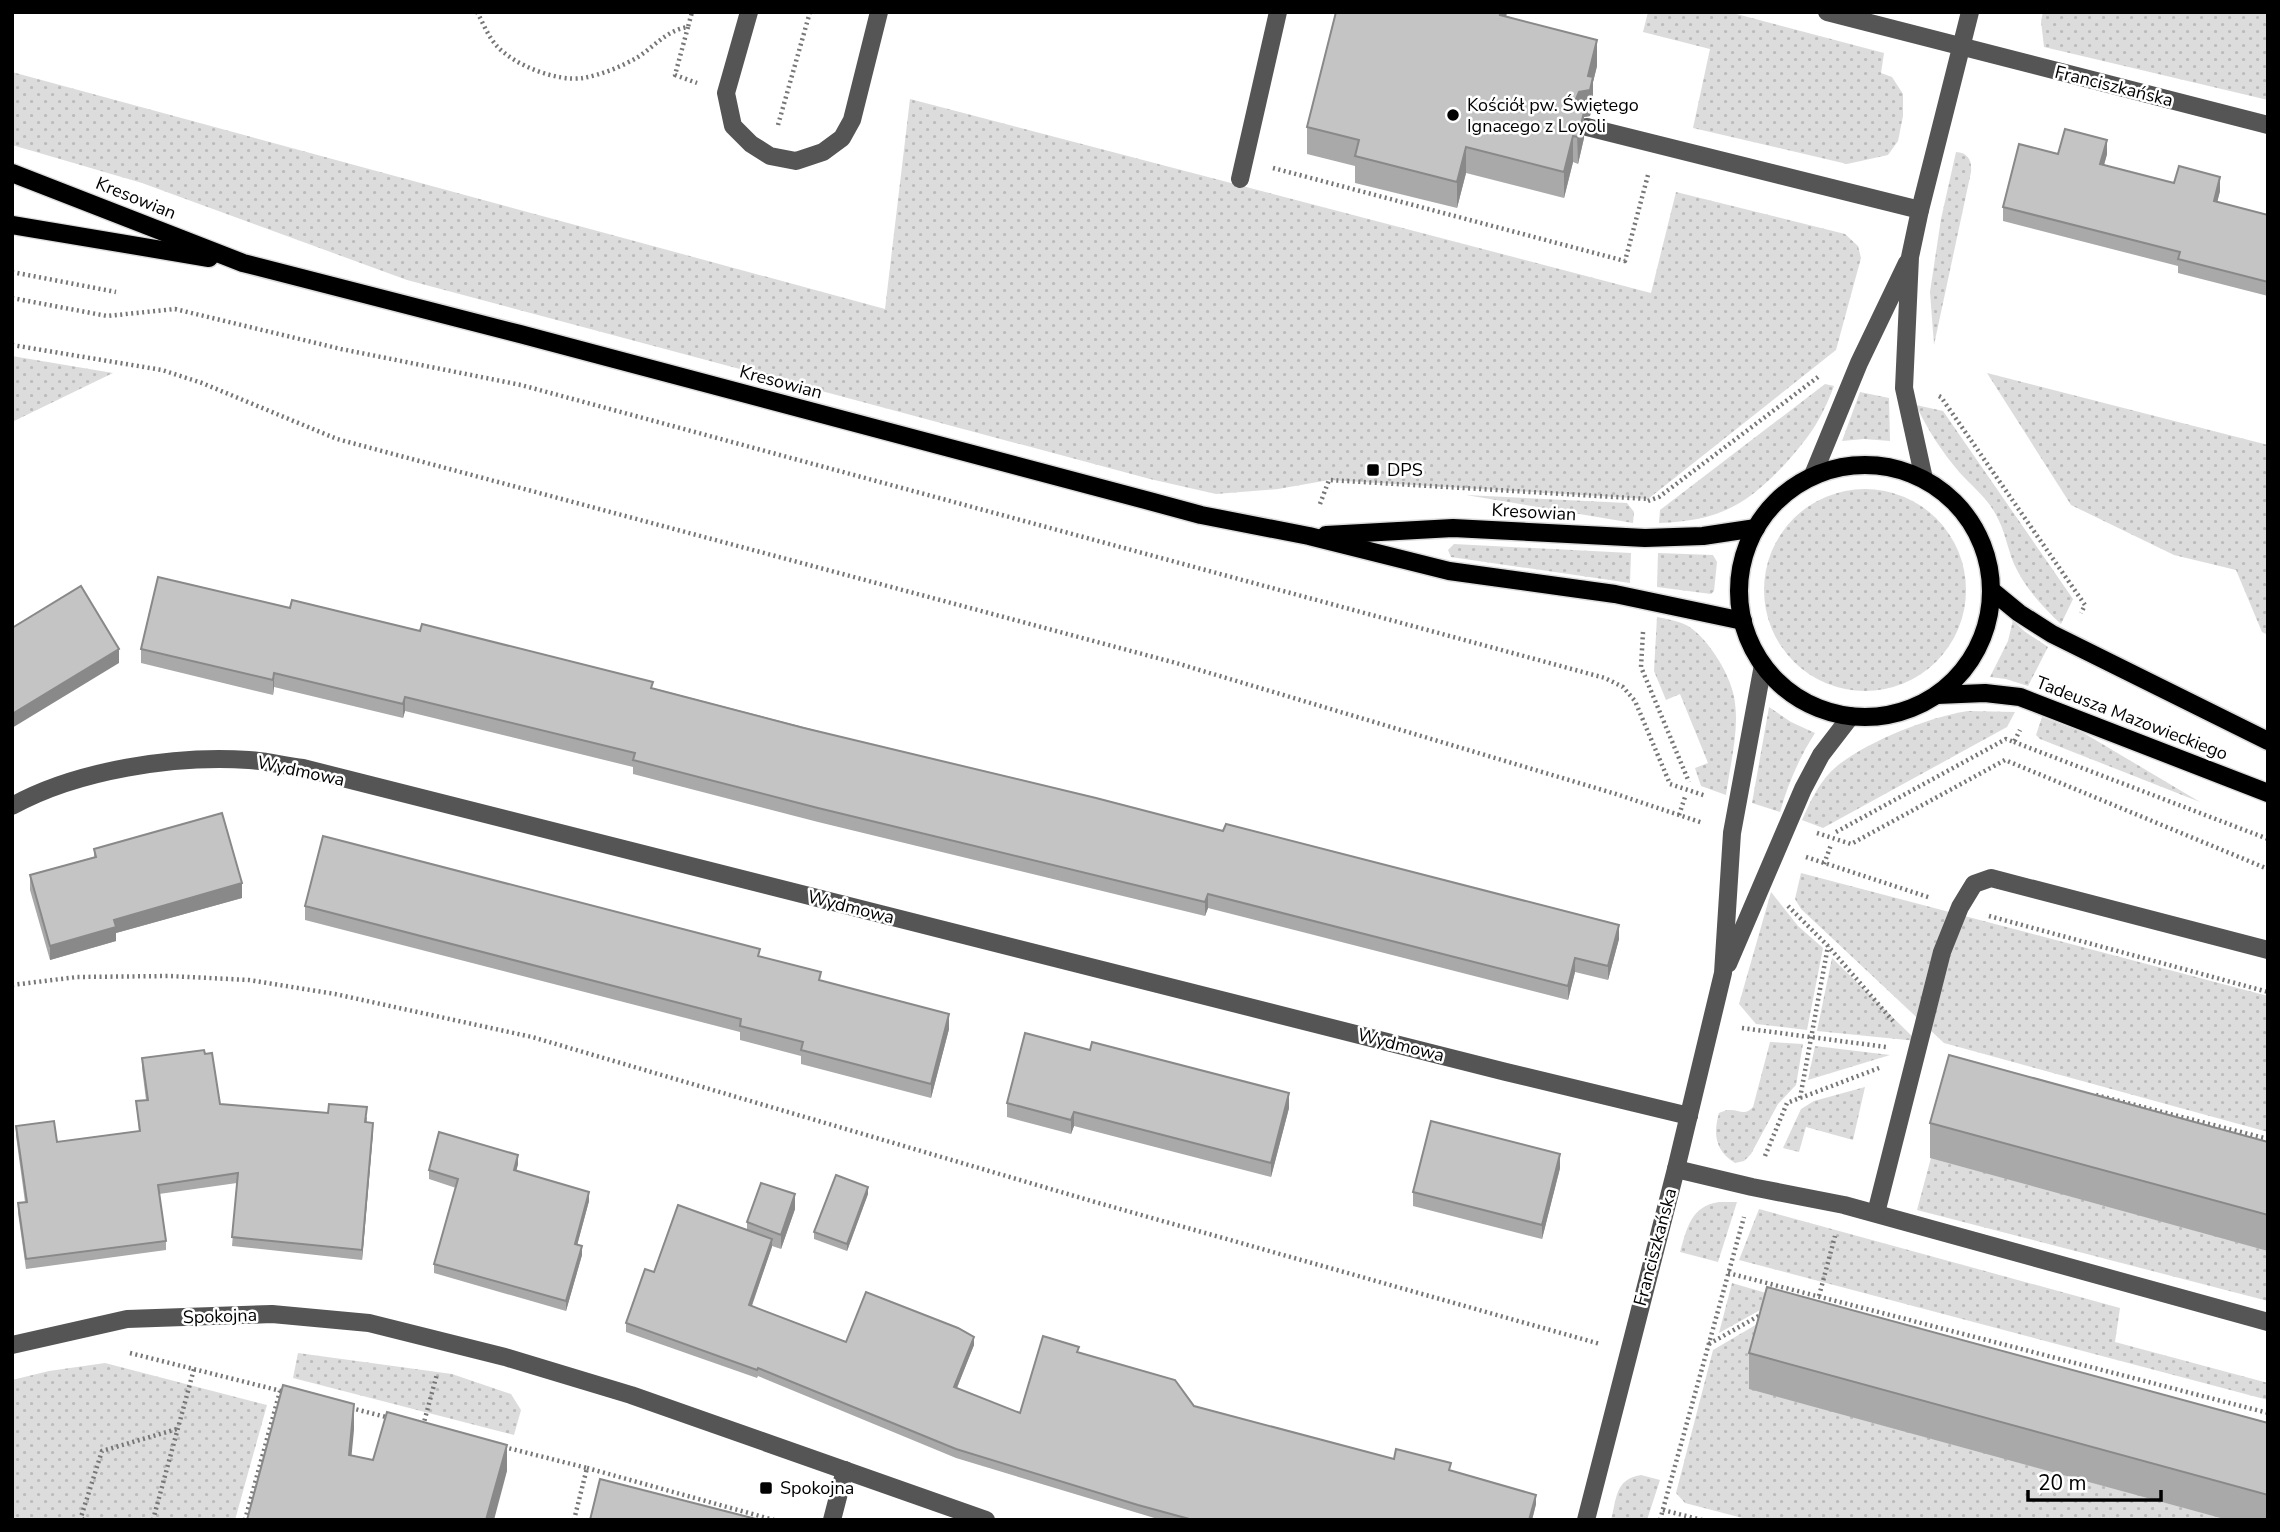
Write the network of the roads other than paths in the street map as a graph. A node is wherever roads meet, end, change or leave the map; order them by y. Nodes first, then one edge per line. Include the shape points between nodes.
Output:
1 (749, 12) edge
2 (879, 12) edge
3 (1278, 12) edge
4 (1827, 12) edge
5 (1970, 12) edge
6 (1961, 48) junction
7 (2268, 125) edge
8 (1587, 127) edge
9 (12, 173) edge
10 (1240, 179) dead end
11 (1920, 210) junction
12 (12, 225) edge
13 (1910, 257) junction
14 (243, 263) junction
15 (1813, 475) junction
16 (1924, 479) junction
17 (1756, 528) junction
18 (1309, 536) junction
19 (1991, 590) junction
20 (1743, 621) junction
21 (1763, 665) junction
22 (1937, 695) junction
23 (1851, 716) junction
24 (2268, 741) edge
25 (2268, 793) edge
26 (12, 806) edge
27 (2268, 950) edge
28 (1723, 973) junction
29 (1689, 1116) junction
30 (1676, 1169) junction
31 (1876, 1213) junction
32 (2268, 1322) edge
33 (12, 1345) edge
34 (845, 1469) junction
35 (832, 1520) edge
36 (986, 1520) edge
37 (1586, 1520) edge

1 - 2 street via 726,93 733,126 770,156 796,161 823,152 842,138 852,120
3 - 10 street
4 - 6 street, Franciszkańska
5 - 6 street
6 - 7 street, Franciszkańska
6 - 11 street
8 - 11 street
9 - 14 main road, Kresowian
11 - 13 street
12 - 14 main road, Kresowian
13 - 15 street via 1859,363
13 - 16 street via 1905,388
14 - 18 main road, Kresowian via 1202,515
15 - 16 main road via 1864,464
15 - 17 main road via 1780,498
16 - 19 main road via 1950,497 1975,530 1984,548
17 - 18 main road, Kresowian via 1645,538 1453,528
17 - 20 main road via 1739,579
18 - 20 main road, Kresowian via 1449,572 1615,594
19 - 22 main road via 1987,623 1974,654
19 - 24 main road, Tadeusza Mazowieckiego via 2052,634
20 - 21 main road
21 - 23 main road via 1797,697
21 - 28 street, Franciszkańska via 1728,870
22 - 23 main road via 1889,715
22 - 25 main road, Tadeusza Mazowieckiego via 2020,697
23 - 28 street, Franciszkańska via 1821,755 1803,789
26 - 29 street, Wydmowa via 111,770 250,760 303,768
27 - 31 street via 1992,878 1974,884 1942,952
28 - 29 street, Franciszkańska
29 - 30 street, Franciszkańska
30 - 31 street
30 - 37 street, Franciszkańska
31 - 32 street
33 - 34 street, Spokojna via 127,1319 272,1314 369,1324 505,1357 631,1395
34 - 35 street
34 - 36 street, Spokojna

